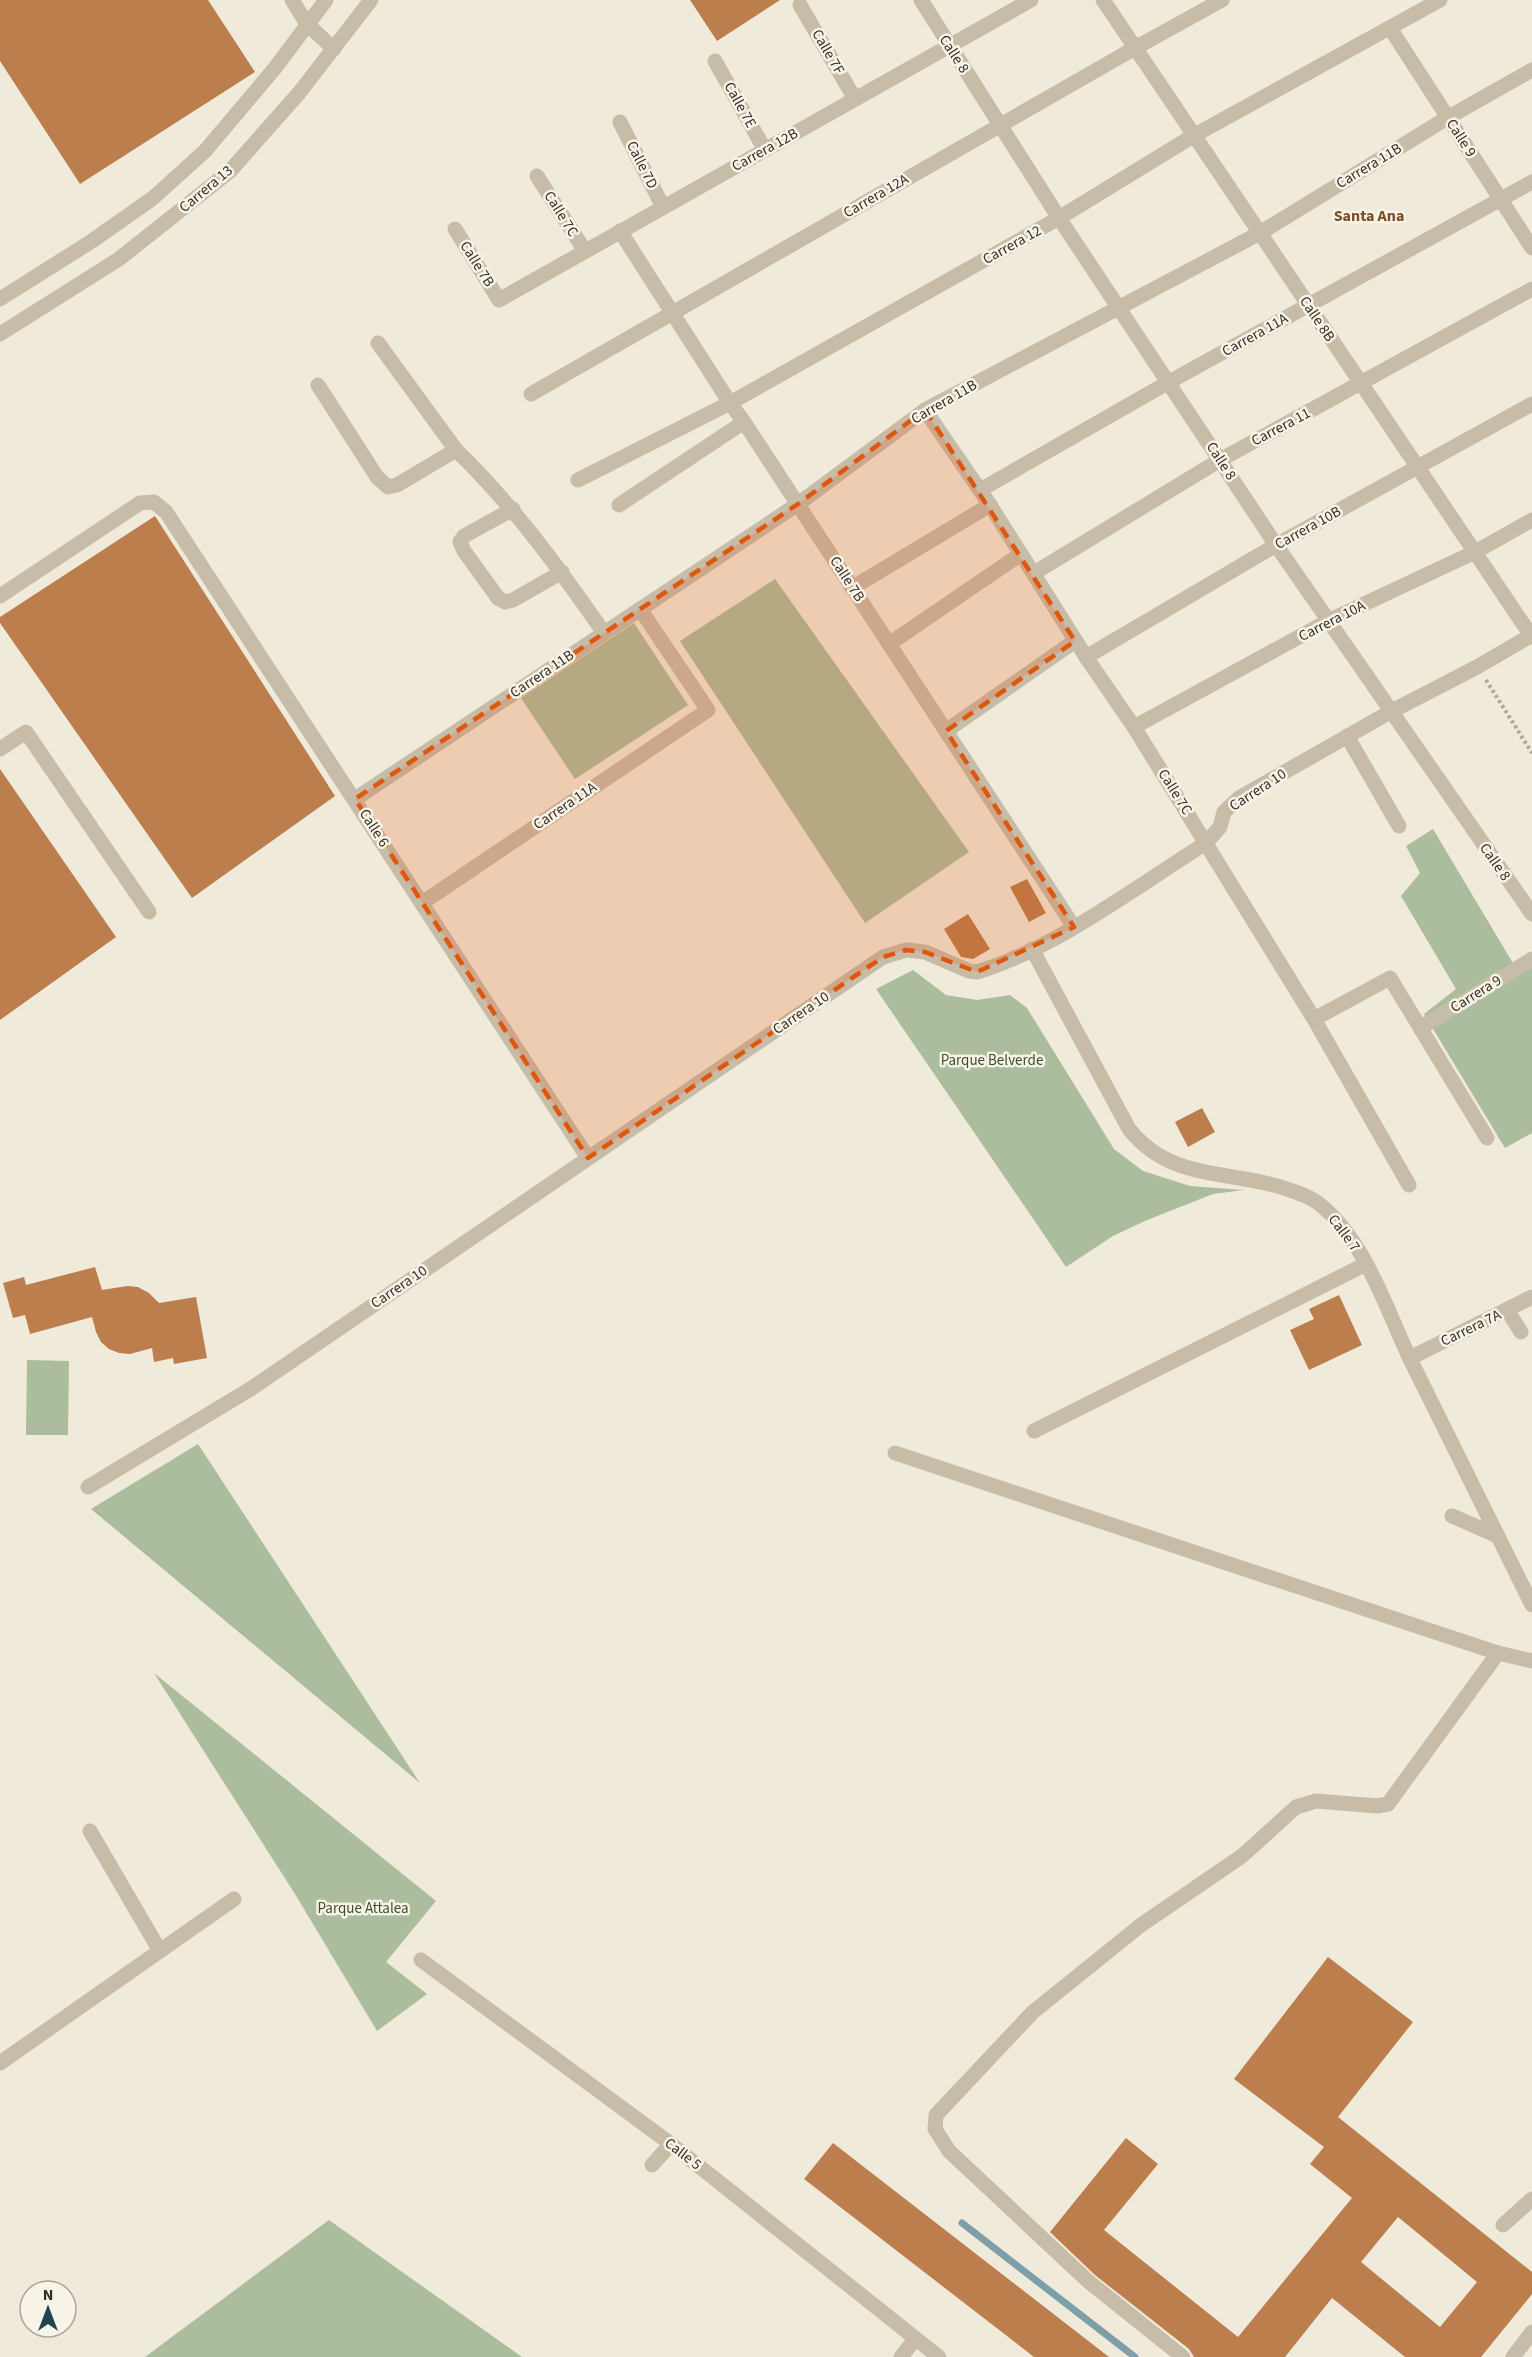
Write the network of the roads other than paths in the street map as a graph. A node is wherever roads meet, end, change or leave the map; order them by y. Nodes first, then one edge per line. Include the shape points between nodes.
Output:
1 (292, 0) edge
2 (326, 0) edge
3 (371, 0) edge
4 (921, 0) edge
5 (1031, 0) edge
6 (1103, 0) edge
7 (1222, 0) edge
8 (1440, 0) edge
9 (801, 5) dead end
10 (307, 24) junction
11 (1390, 28) junction
12 (948, 46) junction
13 (1135, 48) junction
14 (334, 49) junction
15 (715, 61) dead end
16 (1532, 70) edge
17 (855, 99) junction
18 (1447, 118) junction
19 (620, 122) dead end
20 (1000, 125) junction
21 (1193, 136) junction
22 (765, 150) junction
23 (537, 176) dead end
24 (1532, 182) edge
25 (1501, 199) junction
26 (663, 207) junction
27 (1059, 218) junction
28 (455, 229) dead end
29 (620, 231) junction
30 (1260, 232) junction
31 (1532, 248) edge
32 (585, 251) junction
33 (1532, 289) edge
34 (0, 298) edge
35 (499, 300) joint
36 (1309, 306) junction
37 (1120, 307) junction
38 (672, 313) junction
39 (0, 334) edge
40 (378, 343) dead end
41 (1169, 382) junction
42 (1361, 383) junction
43 (318, 385) dead end
44 (531, 394) dead end
45 (730, 403) junction
46 (1532, 404) edge
47 (925, 410) junction
48 (744, 422) junction
49 (456, 450) junction
50 (1220, 460) junction
51 (1417, 467) junction
52 (578, 480) dead end
53 (980, 490) junction
54 (798, 504) junction
55 (619, 505) dead end
56 (990, 505) junction
57 (513, 509) junction
58 (1532, 520) edge
59 (1276, 545) junction
60 (1474, 552) junction
61 (1022, 554) junction
62 (562, 572) junction
63 (1034, 573) junction
64 (852, 588) junction
65 (0, 596) edge
66 (640, 609) junction
67 (1328, 621) junction
68 (604, 633) junction
69 (1532, 636) edge
70 (1075, 640) junction
71 (890, 644) junction
72 (1086, 657) junction
73 (1390, 711) junction
74 (1134, 727) junction
75 (946, 731) junction
76 (1347, 736) junction
77 (0, 749) edge
78 (355, 799) junction
79 (1399, 826) dead end
80 (1206, 843) junction
81 (422, 903) junction
82 (149, 912) dead end
83 (1532, 914) edge
84 (1074, 927) junction
85 (1032, 949) junction
86 (1532, 959) edge
87 (1314, 1019) junction
88 (1420, 1028) junction
89 (1487, 1138) dead end
90 (588, 1158) junction
91 (1409, 1185) dead end
92 (1366, 1264) junction
93 (1532, 1297) edge
94 (1507, 1310) junction
95 (1521, 1332) dead end
96 (1410, 1358) junction
97 (1034, 1431) dead end
98 (895, 1453) dead end
99 (88, 1487) dead end
100 (1452, 1516) dead end
101 (1498, 1536) junction
102 (1532, 1605) edge
103 (1498, 1653) junction
104 (1532, 1661) edge
105 (90, 1831) dead end
106 (234, 1899) dead end
107 (160, 1951) junction
108 (421, 1960) dead end
109 (0, 2063) edge
110 (671, 2144) junction
111 (652, 2165) dead end
112 (1532, 2199) edge
113 (1503, 2224) dead end
114 (1532, 2332) edge
115 (915, 2339) junction
116 (901, 2357) edge
117 (939, 2357) edge
118 (1183, 2357) edge
119 (1513, 2357) edge

1 - 10 street
2 - 10 street, Carrera 13
3 - 14 street, Carrera 13
4 - 12 street, Calle 8
5 - 12 street, Carrera 12B
6 - 13 street, Calle 8B
7 - 13 street, Carrera 12A
8 - 11 street, Carrera 12
9 - 17 street, Calle 7F
10 - 14 street
10 - 34 street, Carrera 13 via 205,151 153,198
11 - 18 street, Calle 9
11 - 21 street, Carrera 12
12 - 17 street, Carrera 12B
12 - 20 street, Calle 8
13 - 20 street, Carrera 12A
13 - 21 street, Calle 8B
14 - 39 street, Carrera 13 via 230,171 119,259
15 - 22 street, Calle 7E
16 - 18 street, Carrera 11B
17 - 22 street, Carrera 12B
18 - 25 street, Calle 9
18 - 30 street, Carrera 11B
19 - 26 street, Calle 7D
20 - 27 street, Calle 8
20 - 38 street, Carrera 12A
21 - 27 street, Carrera 12
21 - 30 street, Calle 8B
22 - 26 street, Carrera 12B
23 - 32 street, Calle 7C
24 - 25 street, Carrera 11A
25 - 31 street, Calle 9
25 - 36 street, Carrera 11A
26 - 29 street, Carrera 12B
27 - 37 street, Calle 8
27 - 45 street, Carrera 12
28 - 35 street, Calle 7B
29 - 32 street, Carrera 12B
29 - 38 street, Calle 7B
30 - 36 street, Calle 8B
30 - 37 street, Carrera 11B
32 - 35 street, Carrera 12B
33 - 42 street, Carrera 11
36 - 41 street, Carrera 11A
36 - 42 street, Calle 8B
37 - 41 street, Calle 8
37 - 47 street, Carrera 11B
38 - 44 street, Carrera 12A
38 - 45 street, Calle 7B
40 - 49 street
41 - 50 street, Calle 8
41 - 53 street, Carrera 11A
42 - 50 street, Carrera 11
42 - 51 street, Calle 8B
43 - 49 street via 377,477 388,487
45 - 48 street, Calle 7B
45 - 52 street, Carrera 12
46 - 51 street, Carrera 10B
47 - 53 street, Calle 7C
47 - 54 street, Carrera 11B
48 - 54 street, Calle 7B
48 - 55 street
49 - 57 street
50 - 59 street, Calle 8
50 - 63 street, Carrera 11
51 - 59 street, Carrera 10B
51 - 60 street, Calle 8B
53 - 56 street, Calle 7C
54 - 64 street, Calle 7B
54 - 66 street, Carrera 11B
56 - 61 street, Calle 7C
56 - 64 street
57 - 62 street
57 - 62 street via 460,542 498,598 505,602 513,600
58 - 60 street, Carrera 10A
59 - 67 street, Calle 8
59 - 72 street, Carrera 10B
60 - 67 street, Carrera 10A
60 - 69 street, Calle 8B
61 - 63 street, Calle 7C
61 - 71 street
62 - 68 street
63 - 70 street, Calle 7C
64 - 71 street, Calle 7B
65 - 78 street, Calle 6 via 140,503 154,502 166,512
66 - 68 street, Carrera 11B
66 - 81 street, Carrera 11A via 708,710
67 - 73 street, Calle 8
67 - 74 street, Carrera 10A
68 - 78 street, Carrera 11B
69 - 73 street, Carrera 10
70 - 72 street, Calle 7C
70 - 75 street
71 - 75 street, Calle 7B
72 - 74 street, Calle 7C
73 - 76 street, Carrera 10
73 - 83 street, Calle 8
74 - 80 street, Calle 7C
75 - 84 street, Calle 7B
76 - 79 street
76 - 80 street, Carrera 10 via 1239,798 1224,812 1220,827
77 - 82 street via 26,732
78 - 81 street, Calle 6
80 - 84 street, Carrera 10
80 - 87 street, Calle 7C
81 - 90 street, Calle 6
84 - 85 street, Carrera 10
85 - 90 street, Carrera 10 via 977,972 924,952 906,950 883,957
85 - 92 street, Calle 7 via 1138,1140 1154,1154 1191,1170 1273,1185 1315,1201 1342,1227
86 - 88 street, Carrera 9
87 - 88 street via 1390,978
87 - 91 street, Calle 7C
88 - 89 street
90 - 99 street, Carrera 10 via 252,1388
92 - 96 street, Calle 7
92 - 97 street
93 - 94 street, Carrera 7A
94 - 95 street
94 - 96 street, Carrera 7A
96 - 101 street, Calle 7
98 - 103 street
100 - 101 street
101 - 102 street, Calle 7
103 - 104 street
103 - 118 street via 1388,1804 1316,1802 1296,1807 1242,1856 1141,1925 1033,2012 936,2115 935,2129 949,2151 1089,2282
105 - 107 street
106 - 107 street
107 - 109 street
108 - 110 street, Calle 5
110 - 111 street
110 - 115 street, Calle 5
112 - 113 street
114 - 119 street
115 - 116 street
115 - 117 street, Calle 5

